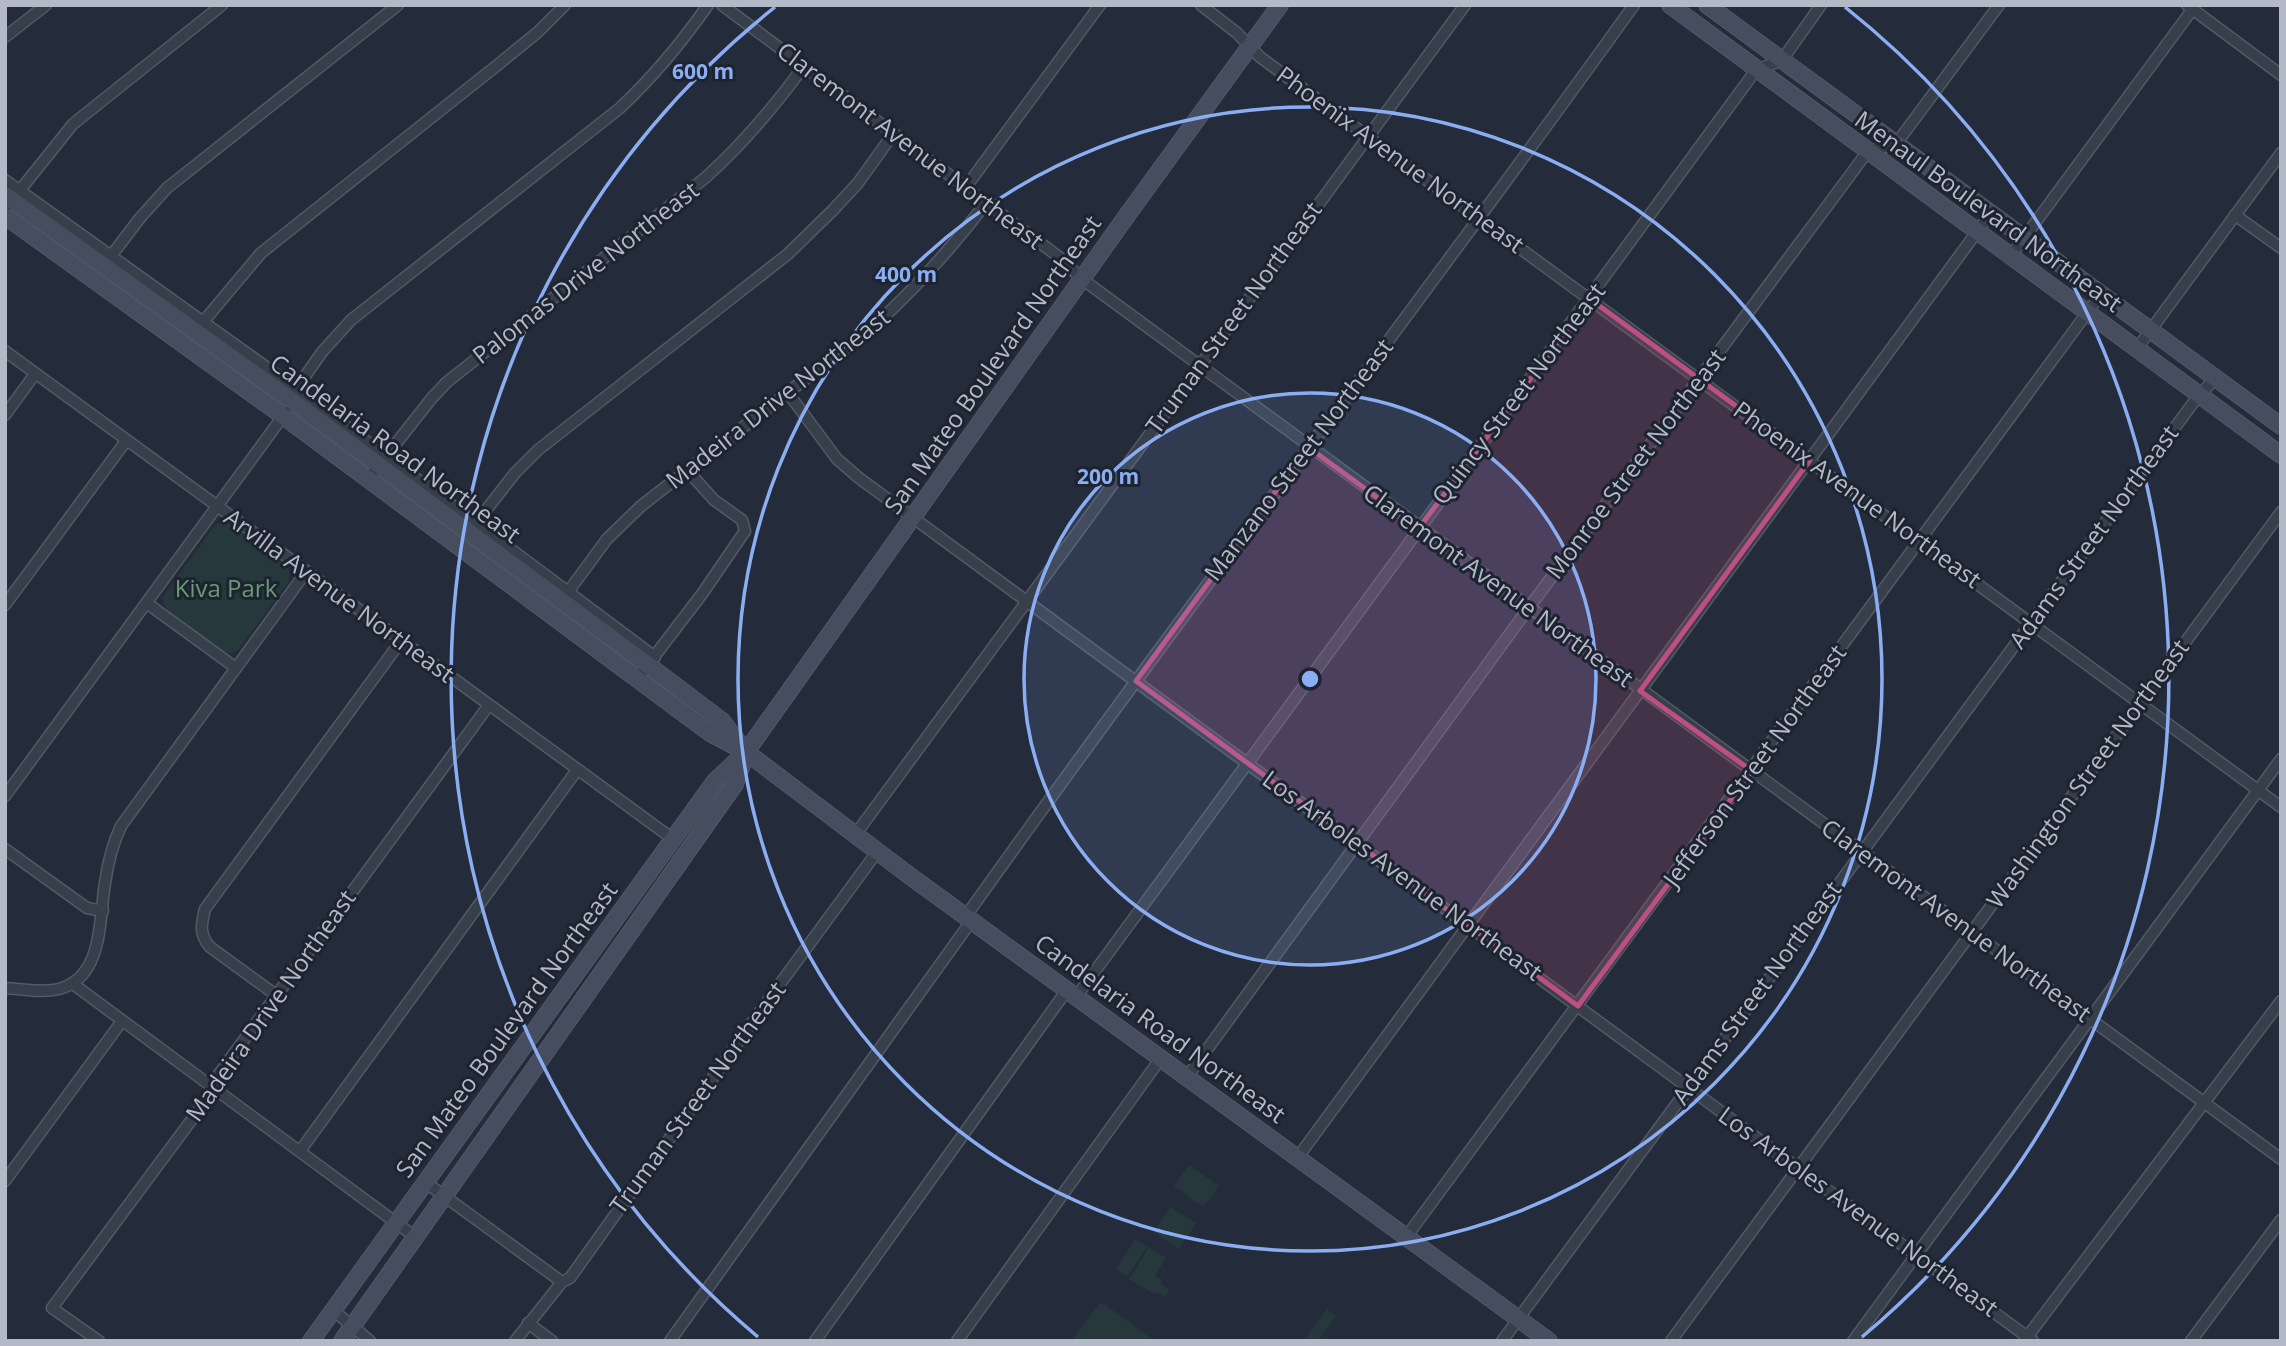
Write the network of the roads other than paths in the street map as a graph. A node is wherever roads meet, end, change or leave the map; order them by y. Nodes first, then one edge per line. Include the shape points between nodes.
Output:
1 (46, 5) edge
2 (222, 5) edge
3 (398, 5) edge
4 (565, 5) edge
5 (708, 5) edge
6 (722, 5) edge
7 (743, 5) edge
8 (1100, 5) edge
9 (1201, 5) edge
10 (1280, 5) edge
11 (1465, 5) edge
12 (1634, 5) edge
13 (1670, 5) edge
14 (1707, 5) edge
15 (1821, 5) edge
16 (1999, 5) edge
17 (2189, 8) edge
18 (735, 15) junction
19 (5, 37) edge
20 (1249, 45) junction
21 (1782, 60) junction
22 (804, 66) junction
23 (1756, 70) junction
24 (2281, 75) edge
25 (893, 134) junction
26 (1367, 136) junction
27 (1896, 144) junction
28 (1868, 151) junction
29 (2281, 153) edge
30 (5, 180) edge
31 (966, 187) junction
32 (11, 198) edge
33 (986, 203) junction
34 (1990, 214) junction
35 (2235, 215) junction
36 (5, 216) edge
37 (1480, 218) junction
38 (1977, 232) junction
39 (2024, 239) junction
40 (2281, 248) edge
41 (111, 256) junction
42 (2010, 257) junction
43 (1082, 279) junction
44 (2101, 295) junction
45 (1590, 299) junction
46 (2087, 313) junction
47 (203, 322) junction
48 (2151, 331) junction
49 (2136, 350) junction
50 (5, 351) edge
51 (1199, 365) junction
52 (35, 373) junction
53 (2215, 378) junction
54 (1700, 379) junction
55 (788, 393) junction
56 (2199, 395) junction
57 (295, 396) junction
58 (5, 415) edge
59 (283, 416) junction
60 (2281, 426) edge
61 (126, 441) junction
62 (1308, 447) junction
63 (2281, 455) edge
64 (382, 460) junction
65 (1810, 460) junction
66 (688, 471) junction
67 (368, 479) junction
68 (217, 507) junction
69 (2281, 512) edge
70 (913, 517) junction
71 (476, 523) junction
72 (1419, 528) junction
73 (1921, 542) junction
74 (306, 572) junction
75 (568, 592) junction
76 (1027, 601) junction
77 (148, 604) junction
78 (5, 606) edge
79 (1529, 608) junction
80 (2032, 623) junction
81 (401, 641) junction
82 (652, 661) junction
83 (236, 668) junction
84 (637, 679) junction
85 (1136, 681) junction
86 (1640, 691) junction
87 (2140, 703) junction
88 (489, 705) junction
89 (746, 752) junction
90 (2281, 759) edge
91 (1248, 762) junction
92 (577, 770) junction
93 (1752, 771) junction
94 (2258, 790) junction
95 (5, 796) edge
96 (2281, 807) edge
97 (855, 835) junction
98 (673, 839) junction
99 (1358, 844) junction
100 (5, 849) edge
101 (877, 852) junction
102 (1861, 852) junction
103 (103, 911) junction
104 (969, 918) junction
105 (1468, 924) junction
106 (1972, 933) junction
107 (628, 939) junction
108 (73, 984) junction
109 (5, 988) edge
110 (1072, 993) junction
111 (276, 995) junction
112 (2281, 1001) edge
113 (1578, 1006) junction
114 (2090, 1019) junction
115 (122, 1021) junction
116 (1161, 1058) junction
117 (1187, 1077) junction
118 (212, 1087) junction
119 (1688, 1087) junction
120 (2202, 1102) junction
121 (300, 1151) junction
122 (1298, 1157) junction
123 (2281, 1159) edge
124 (1797, 1168) junction
125 (5, 1181) edge
126 (425, 1182) junction
127 (443, 1196) junction
128 (2281, 1220) edge
129 (396, 1223) junction
130 (414, 1236) junction
131 (1407, 1237) junction
132 (1916, 1254) junction
133 (562, 1283) junction
134 (332, 1310) junction
135 (1519, 1318) junction
136 (528, 1324) junction
137 (354, 1325) junction
138 (2028, 1339) edge
139 (99, 1341) edge
140 (311, 1341) edge
141 (342, 1341) edge
142 (370, 1341) edge
143 (515, 1341) edge
144 (552, 1341) edge
145 (670, 1341) edge
146 (816, 1341) edge
147 (957, 1341) edge
148 (1502, 1341) edge
149 (1549, 1341) edge
150 (1671, 1341) edge
151 (1853, 1341) edge
152 (2190, 1341) edge

1 - 19 street
2 - 32 street via 73,124
3 - 41 street via 167,188
4 - 47 street via 495,68 274,242 248,265
5 - 57 street via 629,100 351,320 322,352
6 - 18 street, Claremont Avenue Northeast
7 - 18 street
8 - 31 street
9 - 20 street, Phoenix Avenue Northeast
10 - 20 main road, San Mateo Boulevard Northeast
11 - 26 street, Truman Street Northeast
12 - 37 street, Manzano Street Northeast
13 - 23 main road, Menaul Boulevard Northeast
14 - 21 main road, Menaul Boulevard Northeast
15 - 21 street
16 - 27 street
17 - 24 street
17 - 39 street
18 - 22 street, Claremont Avenue Northeast
20 - 26 street, Phoenix Avenue Northeast
20 - 43 main road, San Mateo Boulevard Northeast
21 - 23 street
21 - 27 main road, Menaul Boulevard Northeast
22 - 25 street, Claremont Avenue Northeast
22 - 64 street, Palomas Drive Northeast via 777,104 722,163 447,382
23 - 28 main road, Menaul Boulevard Northeast
23 - 45 street, Quincy Street Northeast
25 - 31 street, Claremont Avenue Northeast
25 - 71 street via 858,183 806,237 538,450
26 - 37 street, Phoenix Avenue Northeast
26 - 51 street, Truman Street Northeast
27 - 28 street
27 - 34 main road, Menaul Boulevard Northeast
28 - 38 main road, Menaul Boulevard Northeast
28 - 54 street, Monroe Street Northeast
29 - 35 street
30 - 32 street
31 - 33 street, Claremont Avenue Northeast
32 - 41 street
32 - 57 main road, Candelaria Road Northeast
33 - 43 street, Claremont Avenue Northeast
33 - 55 street, Madeira Drive Northeast via 912,291
34 - 38 street
34 - 39 main road, Menaul Boulevard Northeast
35 - 40 street
35 - 48 street
36 - 59 main road, Candelaria Road Northeast
37 - 45 street, Phoenix Avenue Northeast
37 - 62 street, Manzano Street Northeast
38 - 42 main road, Menaul Boulevard Northeast
38 - 65 street
39 - 42 street
39 - 44 main road, Menaul Boulevard Northeast
41 - 47 street
42 - 46 main road, Menaul Boulevard Northeast
43 - 51 street, Claremont Avenue Northeast
43 - 70 main road, San Mateo Boulevard Northeast
44 - 46 street, Jefferson Street Northeast
44 - 48 main road, Menaul Boulevard Northeast
45 - 54 street, Phoenix Avenue Northeast
45 - 72 street, Quincy Street Northeast
46 - 49 main road, Menaul Boulevard Northeast
46 - 73 street, Jefferson Street Northeast
47 - 57 street
48 - 49 street
48 - 53 main road, Menaul Boulevard Northeast
49 - 56 main road, Menaul Boulevard Northeast
50 - 52 street, Arvilla Avenue Northeast
51 - 62 street, Claremont Avenue Northeast
51 - 76 street, Truman Street Northeast
52 - 58 street
52 - 61 street, Arvilla Avenue Northeast
53 - 56 street, Adams Street Northeast
53 - 60 main road, Menaul Boulevard Northeast
54 - 65 street, Phoenix Avenue Northeast
54 - 79 street, Monroe Street Northeast
55 - 66 street, Madeira Drive Northeast
55 - 70 street, Los Arboles Avenue Northeast via 847,469
56 - 63 main road, Menaul Boulevard Northeast
56 - 80 street, Adams Street Northeast
57 - 59 street
57 - 64 main road, Candelaria Road Northeast
59 - 67 main road, Candelaria Road Northeast
59 - 68 street
61 - 68 street, Arvilla Avenue Northeast
61 - 78 street
62 - 72 street, Claremont Avenue Northeast
62 - 85 street, Manzano Street Northeast
64 - 67 street, Palomas Drive Northeast
64 - 71 street
64 - 82 main road, Candelaria Road Northeast
65 - 73 street, Phoenix Avenue Northeast
65 - 86 street
66 - 75 street, Madeira Drive Northeast via 616,529
66 - 82 street via 714,500 742,520 745,531
67 - 84 main road, Candelaria Road Northeast
68 - 74 street, Arvilla Avenue Northeast
68 - 77 street
69 - 87 street, Washington Street Northeast
70 - 76 street, Los Arboles Avenue Northeast
70 - 89 main road, San Mateo Boulevard Northeast
71 - 75 street
72 - 79 street, Claremont Avenue Northeast
72 - 91 street, Quincy Street Northeast
73 - 80 street, Phoenix Avenue Northeast
73 - 93 street, Jefferson Street Northeast
74 - 81 street, Arvilla Avenue Northeast
74 - 83 street
75 - 82 street
76 - 85 street, Los Arboles Avenue Northeast
76 - 97 street, Truman Street Northeast
77 - 83 street
77 - 95 street
79 - 86 street, Claremont Avenue Northeast
79 - 99 street, Monroe Street Northeast
80 - 87 street, Phoenix Avenue Northeast
80 - 102 street, Adams Street Northeast
81 - 88 street, Arvilla Avenue Northeast
81 - 111 street via 205,909 201,926 210,947
82 - 84 street
82 - 89 main road, Candelaria Road Northeast via 722,721
83 - 103 street via 121,826 110,849
84 - 89 main road, Candelaria Road Northeast via 710,733
85 - 91 street, Los Arboles Avenue Northeast
85 - 104 street, Manzano Street Northeast
86 - 93 street, Claremont Avenue Northeast
86 - 105 street
87 - 94 street, Phoenix Avenue Northeast
87 - 106 street, Washington Street Northeast
88 - 92 street, Arvilla Avenue Northeast
88 - 111 street, Madeira Drive Northeast
89 - 97 main road, Candelaria Road Northeast
89 - 98 main road, San Mateo Boulevard Northeast via 715,781
89 - 107 main road, San Mateo Boulevard Northeast via 735,784
90 - 94 street
91 - 99 street, Los Arboles Avenue Northeast
91 - 110 street, Quincy Street Northeast
92 - 98 street, Arvilla Avenue Northeast
92 - 121 street
93 - 102 street, Claremont Avenue Northeast
93 - 113 street, Jefferson Street Northeast
94 - 96 street, Phoenix Avenue Northeast
94 - 114 street
97 - 101 main road, Candelaria Road Northeast
98 - 107 main road via 674,857 641,905
98 - 126 main road, San Mateo Boulevard Northeast
99 - 105 street, Los Arboles Avenue Northeast
99 - 117 street, Monroe Street Northeast
100 - 103 street via 87,908
101 - 104 main road, Candelaria Road Northeast
101 - 133 street, Truman Street Northeast via 570,1278
102 - 106 street, Claremont Avenue Northeast
102 - 119 street, Adams Street Northeast
103 - 108 street via 92,957
104 - 110 main road, Candelaria Road Northeast
104 - 145 street, Manzano Street Northeast
105 - 113 street, Los Arboles Avenue Northeast
105 - 122 street
106 - 114 street, Claremont Avenue Northeast
106 - 124 street, Washington Street Northeast
107 - 127 main road, San Mateo Boulevard Northeast
108 - 109 street via 39,991
108 - 115 street
110 - 116 main road, Candelaria Road Northeast
110 - 146 street, Quincy Street Northeast
111 - 118 street, Madeira Drive Northeast
112 - 120 street
113 - 119 street, Los Arboles Avenue Northeast
113 - 131 street, Jefferson Street Northeast
114 - 120 street, Claremont Avenue Northeast
114 - 132 street
115 - 118 street
115 - 125 street
116 - 117 main road, Candelaria Road Northeast
116 - 147 street
117 - 122 main road, Candelaria Road Northeast
118 - 121 street
118 - 139 street, Madeira Drive Northeast via 52,1308
119 - 124 street, Los Arboles Avenue Northeast
119 - 135 street, Adams Street Northeast
120 - 123 street, Claremont Avenue Northeast
120 - 138 street
121 - 129 street
122 - 131 main road, Candelaria Road Northeast
124 - 132 street, Los Arboles Avenue Northeast
124 - 150 street, Washington Street Northeast
126 - 127 street
126 - 129 main road, San Mateo Boulevard Northeast
127 - 130 main road, San Mateo Boulevard Northeast
127 - 133 street
128 - 152 street
129 - 130 street
129 - 134 main road, San Mateo Boulevard Northeast
130 - 137 main road, San Mateo Boulevard Northeast
131 - 135 main road, Candelaria Road Northeast
132 - 138 street, Los Arboles Avenue Northeast
132 - 151 street
133 - 136 street, Truman Street Northeast
134 - 137 street
134 - 140 main road, San Mateo Boulevard Northeast
135 - 148 street, Adams Street Northeast
135 - 149 main road, Candelaria Road Northeast
136 - 143 street, Truman Street Northeast
136 - 144 street
137 - 141 main road, San Mateo Boulevard Northeast
137 - 142 street

